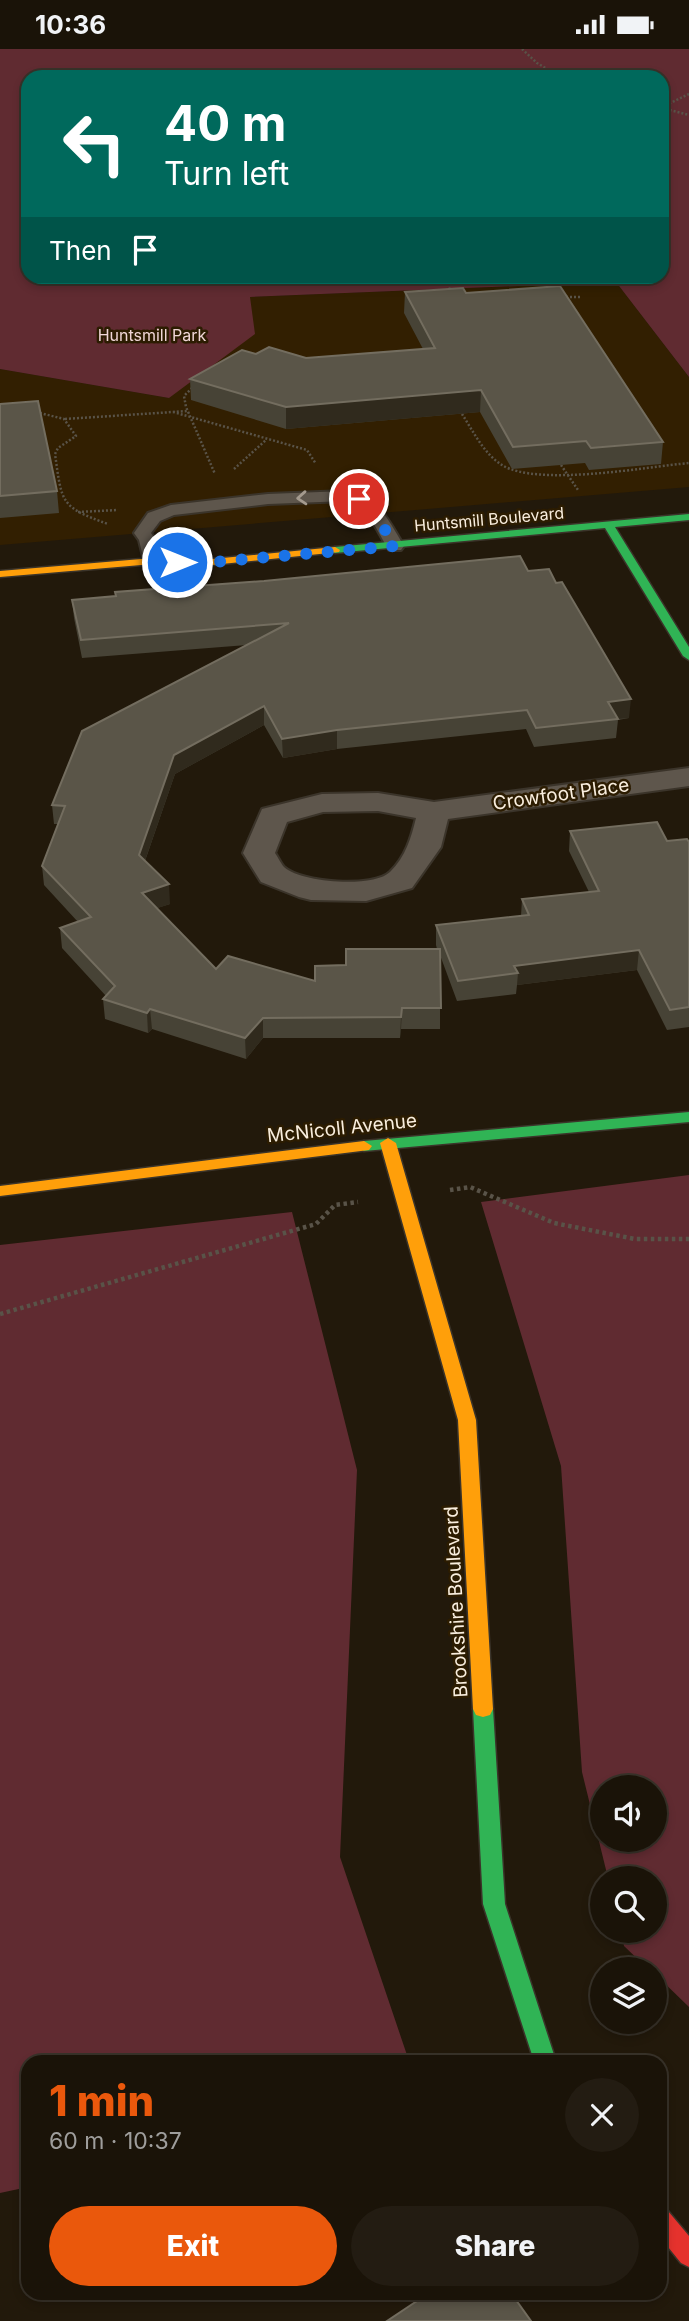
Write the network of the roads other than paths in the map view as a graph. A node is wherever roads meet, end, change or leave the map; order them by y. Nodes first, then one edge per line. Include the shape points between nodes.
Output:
1 (689, 517) edge
2 (608, 525) junction
3 (395, 546) junction
4 (153, 561) junction
5 (0, 573) edge
6 (689, 656) edge
7 (689, 777) edge
8 (434, 811) junction
9 (689, 1117) edge
10 (388, 1143) junction
11 (0, 1191) edge
12 (543, 2055) edge
13 (667, 2228) edge
14 (689, 2255) edge

1 - 2 street, Huntsmill Boulevard
2 - 3 street, Huntsmill Boulevard
2 - 6 street
3 - 4 street, Huntsmill Boulevard via 202,563
3 -> 4 lane via 374,512 359,499 330,495 171,510 154,517 142,533
4 - 5 street, Huntsmill Boulevard
7 - 8 street, Crowfoot Place
8 - 8 street, Crowfoot Place via 378,802 322,803 273,816 259,853 273,875 311,890 366,891 400,881 425,848
9 - 10 street, McNicoll Avenue
10 - 11 street, McNicoll Avenue
10 - 12 street, Brookshire Boulevard via 467,1420 494,1904
13 - 14 street

